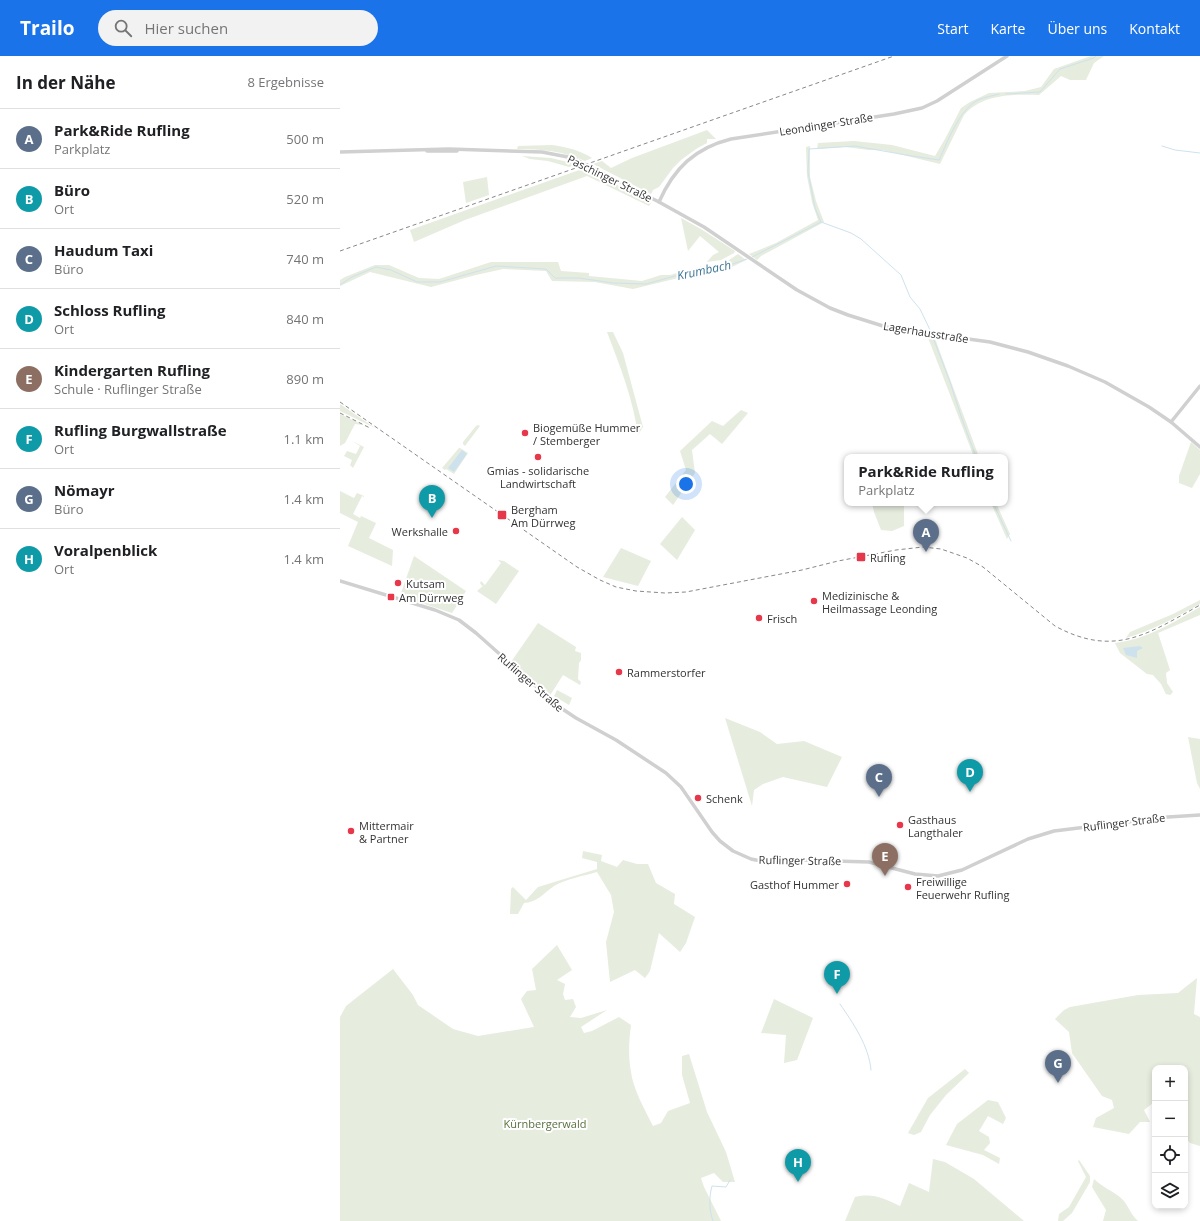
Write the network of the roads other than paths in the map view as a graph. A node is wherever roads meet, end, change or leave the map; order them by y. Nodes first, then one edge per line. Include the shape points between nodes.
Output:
1 (1006, 56) edge
2 (340, 152) edge
3 (659, 202) junction
4 (1200, 386) edge
5 (1171, 422) junction
6 (1200, 447) edge
7 (340, 581) edge
8 (1200, 815) edge

1 - 3 street, Leondinger Straße via 922,108 730,139 710,145 683,164 671,179
2 - 3 street, Paschinger Straße via 542,152 565,156 589,166
3 - 5 street, Lagerhausstraße via 704,227 801,293 839,312 888,327 1001,344 1068,366 1122,391
4 - 5 street
5 - 6 street, Lagerhausstraße
7 - 8 street, Ruflinger Straße via 435,610 458,620 558,706 666,773 681,787 720,841 750,859 766,862 869,862 915,874 938,876 962,870 1028,839 1054,831 1162,817

